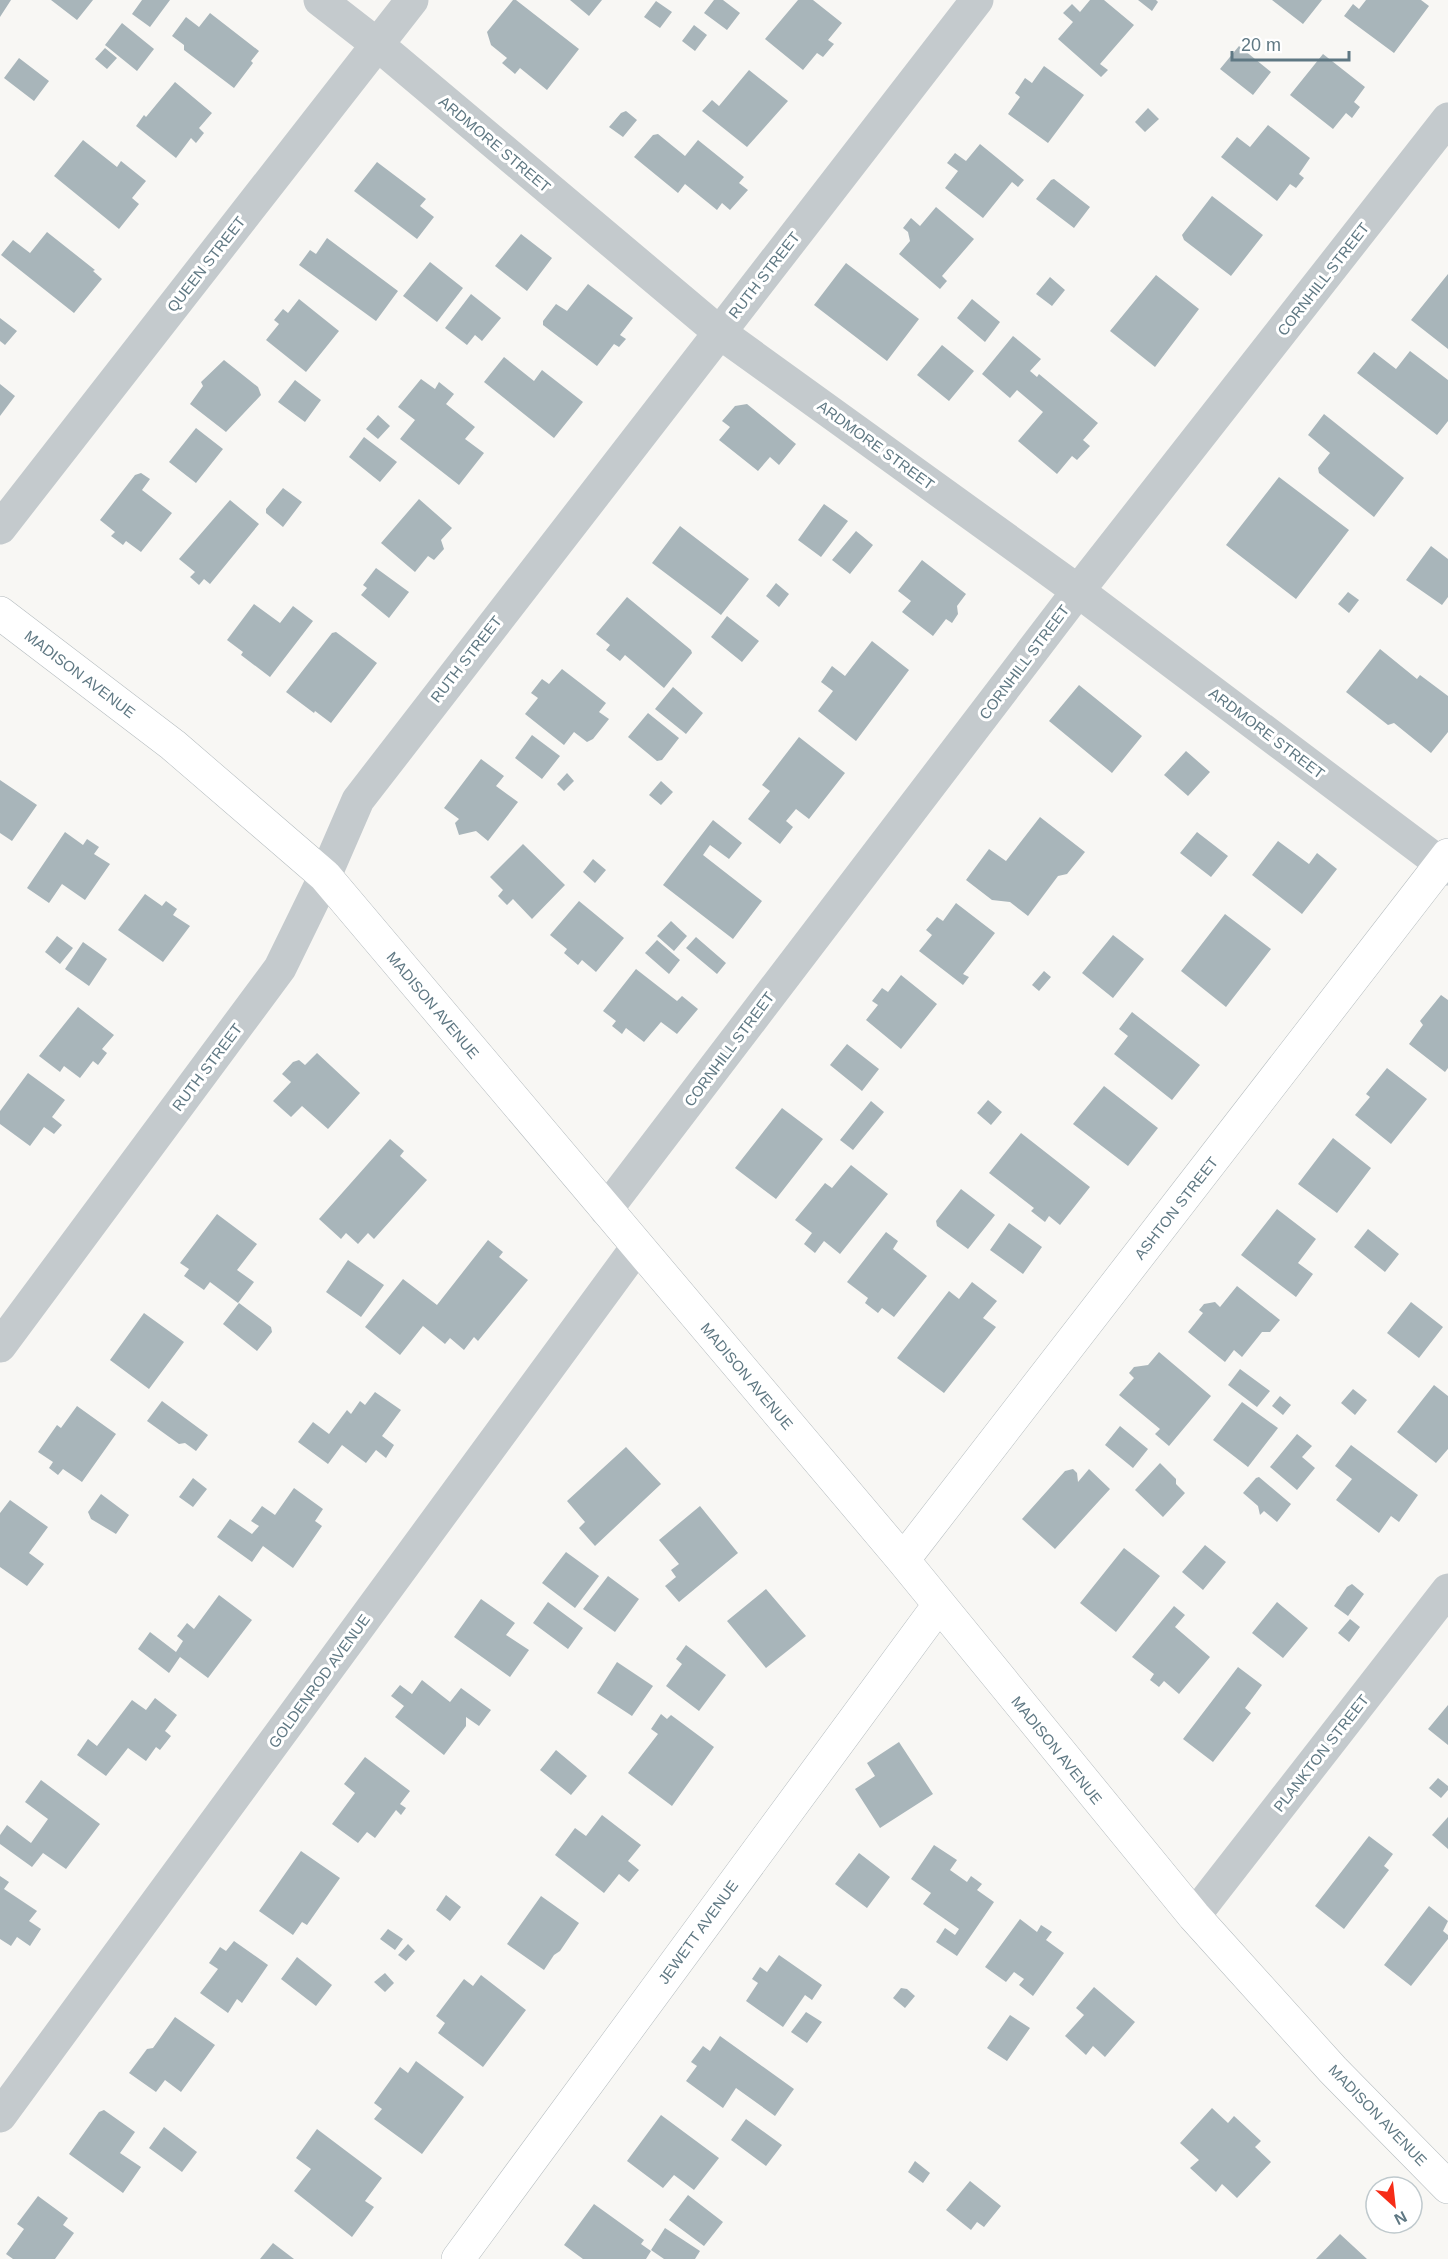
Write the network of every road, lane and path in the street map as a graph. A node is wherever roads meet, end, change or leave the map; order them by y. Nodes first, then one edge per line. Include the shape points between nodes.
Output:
1 (320, 0) edge
2 (412, 0) edge
3 (977, 0) edge
4 (378, 45) junction
5 (1448, 120) edge
6 (719, 333) junction
7 (0, 528) edge
8 (1078, 591) junction
9 (0, 613) edge
10 (1446, 863) edge
11 (325, 876) junction
12 (606, 1210) junction
13 (637, 1247) junction
14 (0, 1346) edge
15 (903, 1560) junction
16 (1448, 1590) edge
17 (939, 1605) junction
18 (1194, 1916) junction
19 (0, 2116) edge
20 (1448, 2187) edge
21 (458, 2259) edge

1 - 4 street, ARDMORE STREET
2 - 4 street, QUEEN STREET
3 - 6 street, RUTH STREET
4 - 6 street, ARDMORE STREET
4 - 7 street, QUEEN STREET
5 - 8 street, CORNHILL STREET
6 - 8 street, ARDMORE STREET
6 - 11 street, RUTH STREET via 358,800
8 - 10 street, ARDMORE STREET
8 - 12 street, CORNHILL STREET
9 - 11 main road, MADISON AVENUE via 173,745
10 - 15 main road, ASHTON STREET
11 - 12 main road, MADISON AVENUE
11 - 14 street, RUTH STREET via 280,968
12 - 13 main road, MADISON AVENUE
13 - 15 main road, MADISON AVENUE
13 - 19 street, GOLDENROD AVENUE
15 - 17 main road, MADISON AVENUE
16 - 18 street, PLANKTON STREET
17 - 18 main road, MADISON AVENUE
17 - 21 main road, JEWETT AVENUE
18 - 20 main road, MADISON AVENUE via 1334,2070

